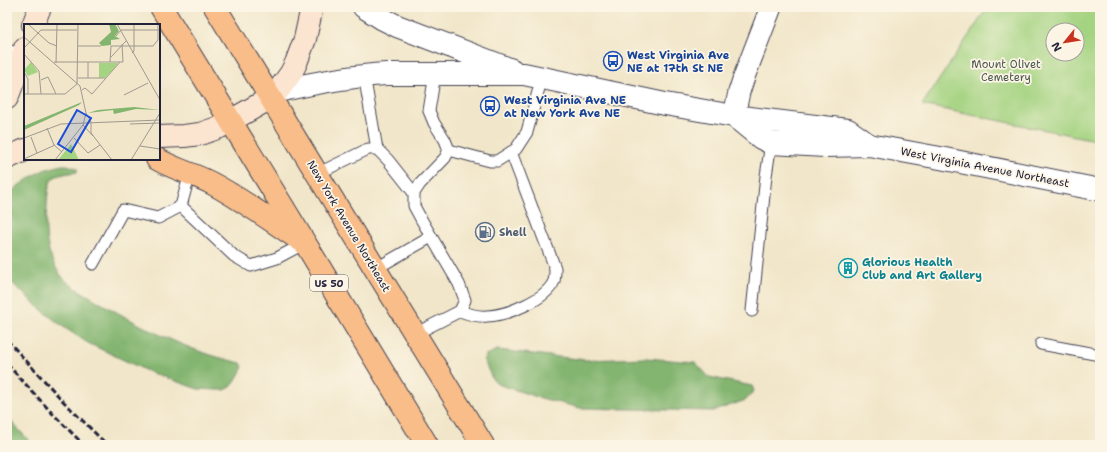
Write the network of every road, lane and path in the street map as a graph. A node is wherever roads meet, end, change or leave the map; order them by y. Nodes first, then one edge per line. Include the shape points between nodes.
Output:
1 (40, 7) edge
2 (44, 7) edge
3 (161, 7) edge
4 (215, 7) edge
5 (312, 7) edge
6 (364, 7) edge
7 (771, 7) edge
8 (33, 24) edge
9 (46, 24) edge
10 (18, 51) edge
11 (435, 74) junction
12 (364, 75) junction
13 (533, 76) junction
14 (274, 94) junction
15 (7, 98) edge
16 (734, 116) junction
17 (231, 121) junction
18 (160, 137) edge
19 (771, 143) junction
20 (869, 146) junction
21 (377, 149) junction
22 (24, 150) edge
23 (449, 150) junction
24 (511, 152) junction
25 (7, 158) edge
26 (159, 160) edge
27 (190, 173) junction
28 (318, 174) junction
29 (1100, 190) edge
30 (414, 193) junction
31 (181, 206) junction
32 (431, 237) junction
33 (305, 243) junction
34 (93, 264) dead end
35 (375, 269) junction
36 (460, 311) junction
37 (752, 311) dead end
38 (415, 334) junction
39 (1041, 344) dead end
40 (1100, 355) edge
41 (427, 445) edge
42 (483, 445) edge

1 - 8 main road
2 - 9 main road
3 - 17 highway, US 50
4 - 14 highway, New York Avenue Northeast
5 - 14 main road via 305,39 296,63
6 - 13 street, West Virginia Avenue Northeast via 397,26
7 - 16 street via 744,77
10 - 15 main road via 17,72
11 - 12 street, West Virginia Avenue Northeast
11 - 13 street, West Virginia Avenue Northeast
11 - 23 lane via 429,111
12 - 14 street, West Virginia Avenue Northeast via 335,79
12 - 21 lane
13 - 16 street, West Virginia Avenue Northeast
13 - 24 lane via 527,132 516,149
14 - 17 main road
14 - 28 highway, New York Avenue Northeast
16 - 19 street, West Virginia Avenue Northeast via 760,138
16 - 20 street, West Virginia Avenue Northeast via 848,130
17 - 18 main road via 200,134
17 - 33 highway, US 50
19 - 20 street, West Virginia Avenue Northeast
19 - 37 lane
20 - 29 street, West Virginia Avenue Northeast
21 - 28 lane via 368,149
21 - 30 lane
22 - 25 main road
23 - 24 lane via 490,161 497,161
23 - 30 lane
24 - 36 lane via 555,268 554,280 546,292 510,312 487,316 470,315
26 - 27 highway
27 - 31 lane
27 - 33 highway via 210,182
28 - 35 highway, New York Avenue Northeast
30 - 32 lane via 414,206
31 - 33 lane via 234,256 251,266 277,258
31 - 34 lane via 158,218 123,210
32 - 35 lane
32 - 36 lane via 459,284 465,300
33 - 41 highway, US 50
35 - 38 highway, New York Avenue Northeast
36 - 38 lane
38 - 42 highway, New York Avenue Northeast
39 - 40 lane

